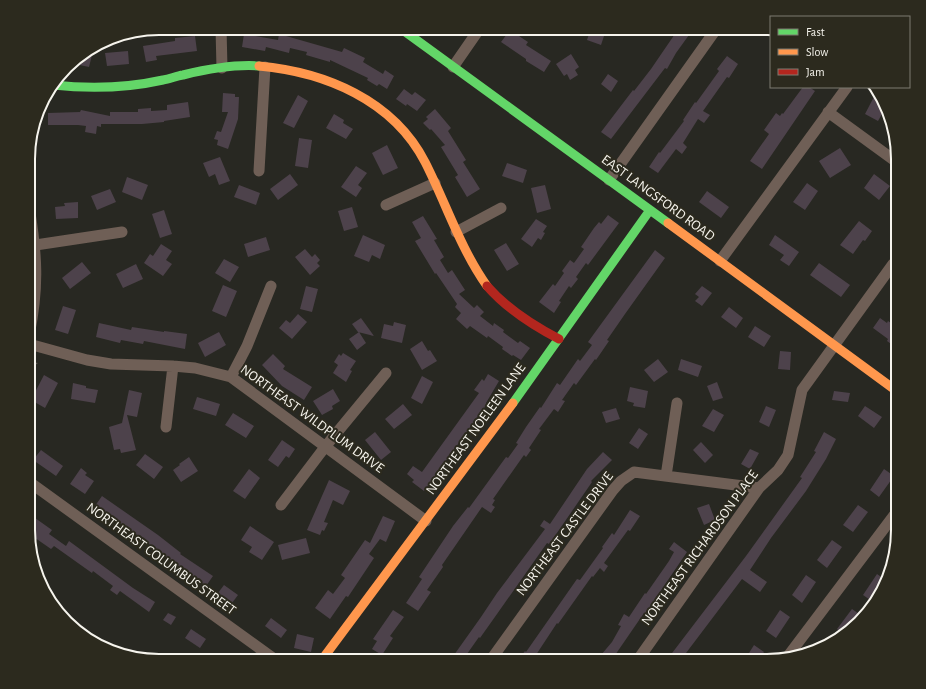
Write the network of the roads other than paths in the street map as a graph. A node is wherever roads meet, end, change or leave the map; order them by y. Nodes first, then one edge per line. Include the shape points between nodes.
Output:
1 (221, 35) edge
2 (410, 35) edge
3 (475, 35) edge
4 (712, 35) edge
5 (265, 67) junction
6 (453, 67) junction
7 (222, 68) junction
8 (59, 86) edge
9 (846, 88) edge
10 (828, 112) junction
11 (891, 158) edge
12 (259, 171) dead end
13 (609, 180) junction
14 (435, 183) junction
15 (386, 205) dead end
16 (501, 208) dead end
17 (650, 210) junction
18 (122, 232) dead end
19 (456, 232) junction
20 (35, 246) edge
21 (720, 261) junction
22 (891, 267) edge
23 (35, 274) edge
24 (271, 286) dead end
25 (35, 297) edge
26 (559, 339) junction
27 (35, 346) edge
28 (835, 346) junction
29 (173, 366) junction
30 (386, 373) dead end
31 (231, 377) junction
32 (891, 387) edge
33 (677, 403) dead end
34 (166, 427) dead end
35 (325, 446) junction
36 (666, 476) junction
37 (35, 486) edge
38 (759, 488) junction
39 (281, 505) dead end
40 (891, 519) edge
41 (426, 521) junction
42 (791, 652) edge
43 (267, 654) edge
44 (326, 654) edge
45 (495, 654) edge
46 (642, 654) edge

1 - 7 street
2 - 6 street, EAST LANGSFORD ROAD
3 - 6 street
4 - 13 street
5 - 7 street
5 - 12 street
5 - 14 street via 321,77 347,89 381,110 405,132 423,157
6 - 13 street, EAST LANGSFORD ROAD
7 - 8 street via 121,86
9 - 10 street
10 - 11 street
10 - 21 street
13 - 17 street, EAST LANGSFORD ROAD
14 - 15 street
14 - 19 street
16 - 19 street
17 - 21 street, EAST LANGSFORD ROAD
17 - 26 street, NORTHEAST NOELEEN LANE
18 - 20 street
19 - 26 street via 480,277 494,293 513,311 540,330
21 - 28 street, EAST LANGSFORD ROAD
22 - 28 street, NORTHEAST RICHARDSON PLACE
23 - 25 street
24 - 31 street via 247,346
26 - 41 street, NORTHEAST NOELEEN LANE
27 - 29 street, NORTHEAST WILDPLUM DRIVE via 111,364
28 - 32 street, EAST LANGSFORD ROAD
28 - 38 street, NORTHEAST RICHARDSON PLACE via 802,390 788,455 778,470
29 - 31 street, NORTHEAST WILDPLUM DRIVE via 195,368
29 - 34 street
30 - 35 street
31 - 35 street, NORTHEAST WILDPLUM DRIVE
33 - 36 street
35 - 39 street
35 - 41 street, NORTHEAST WILDPLUM DRIVE
36 - 38 street, NORTHEAST CASTLE DRIVE
36 - 45 street, NORTHEAST CASTLE DRIVE via 634,472 621,481
37 - 43 street, NORTHEAST COLUMBUS STREET
38 - 46 street, NORTHEAST RICHARDSON PLACE
40 - 42 street
41 - 44 street, NORTHEAST NOELEEN LANE

